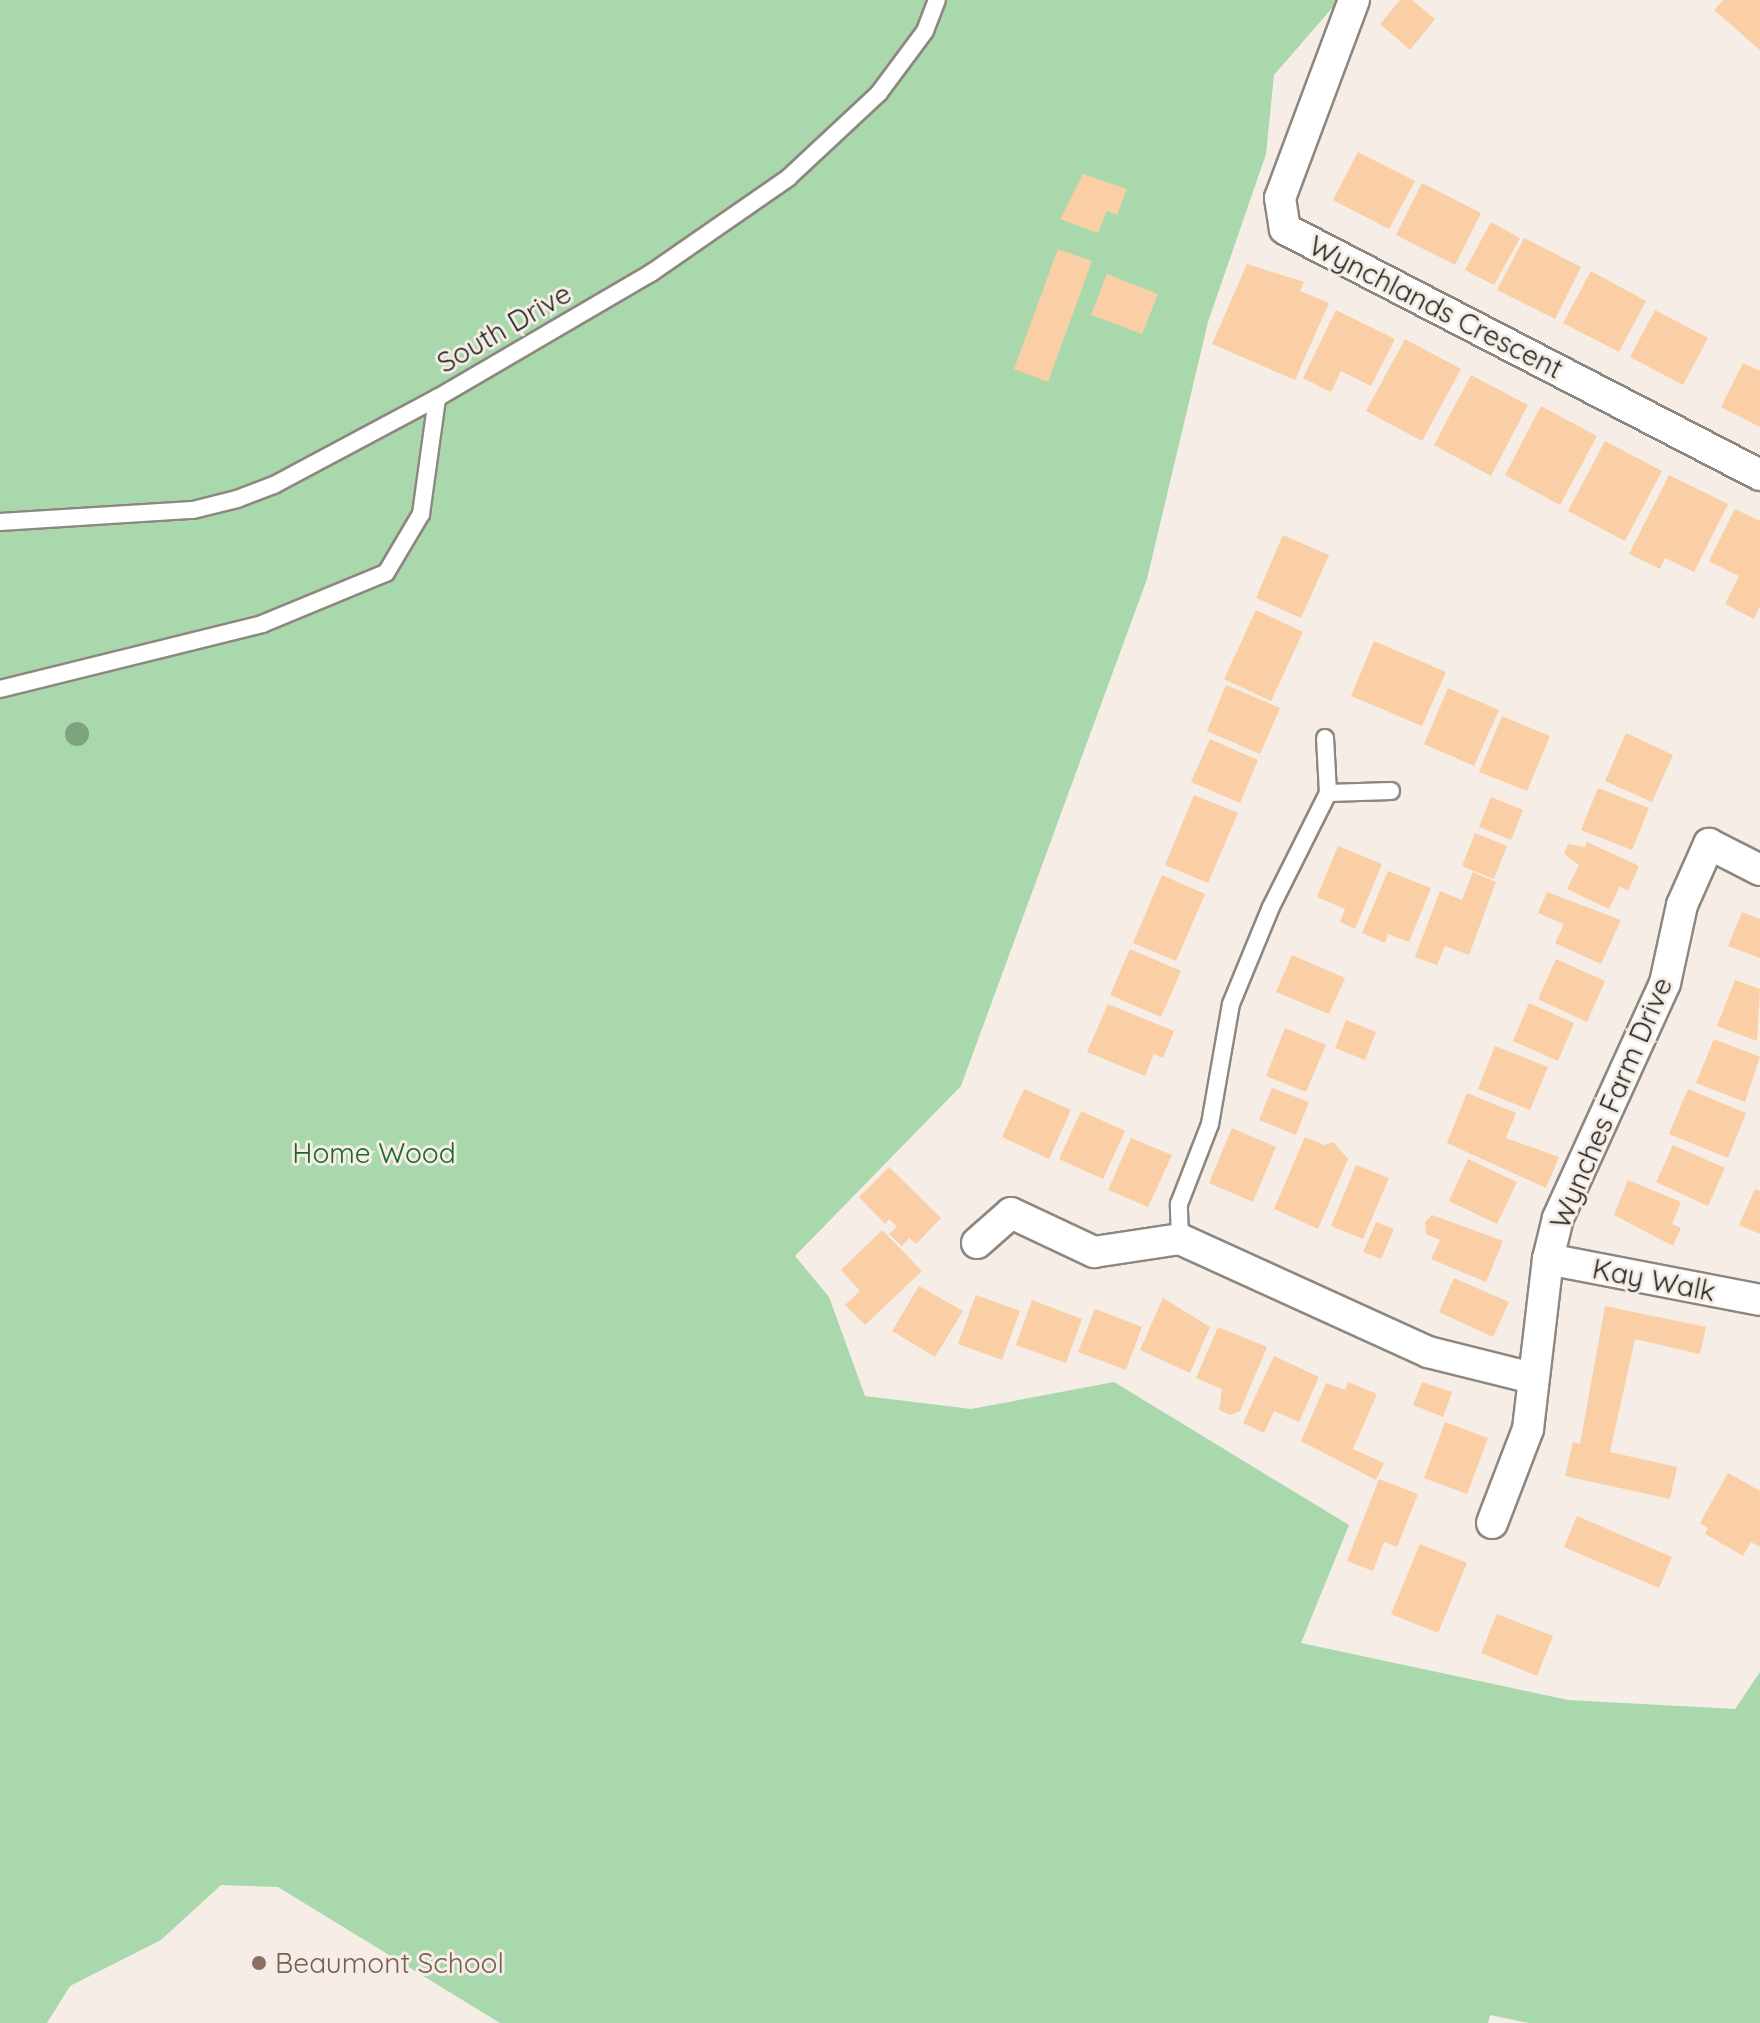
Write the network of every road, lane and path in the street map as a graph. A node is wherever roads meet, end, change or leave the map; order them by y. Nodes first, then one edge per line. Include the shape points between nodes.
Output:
1 (937, 0) edge
2 (1354, 0) edge
3 (437, 398) junction
4 (1760, 475) edge
5 (0, 522) edge
6 (0, 689) edge
7 (1325, 738) dead end
8 (1391, 791) dead end
9 (1328, 793) junction
10 (1760, 870) edge
11 (1180, 1239) junction
12 (977, 1243) dead end
13 (1548, 1259) junction
14 (1760, 1300) edge
15 (1532, 1378) junction
16 (1492, 1523) dead end

1 - 3 lane, South Drive via 925,31 879,93 788,178 651,273
2 - 4 street, Wynchlands Crescent via 1280,198 1285,229
3 - 5 lane, South Drive via 237,499 193,510
3 - 6 lane via 421,514 386,573 262,624
7 - 9 lane
8 - 9 lane
9 - 11 lane via 1271,907 1231,1004 1210,1124 1179,1204
10 - 13 street, Wynches Farm Drive via 1709,844 1682,905 1665,983 1558,1218
11 - 12 street via 1094,1252 1011,1213
11 - 15 street via 1428,1352
13 - 14 street, Kay Walk
13 - 15 street, Wynches Farm Drive
15 - 16 street, Wynches Farm Drive via 1528,1429

